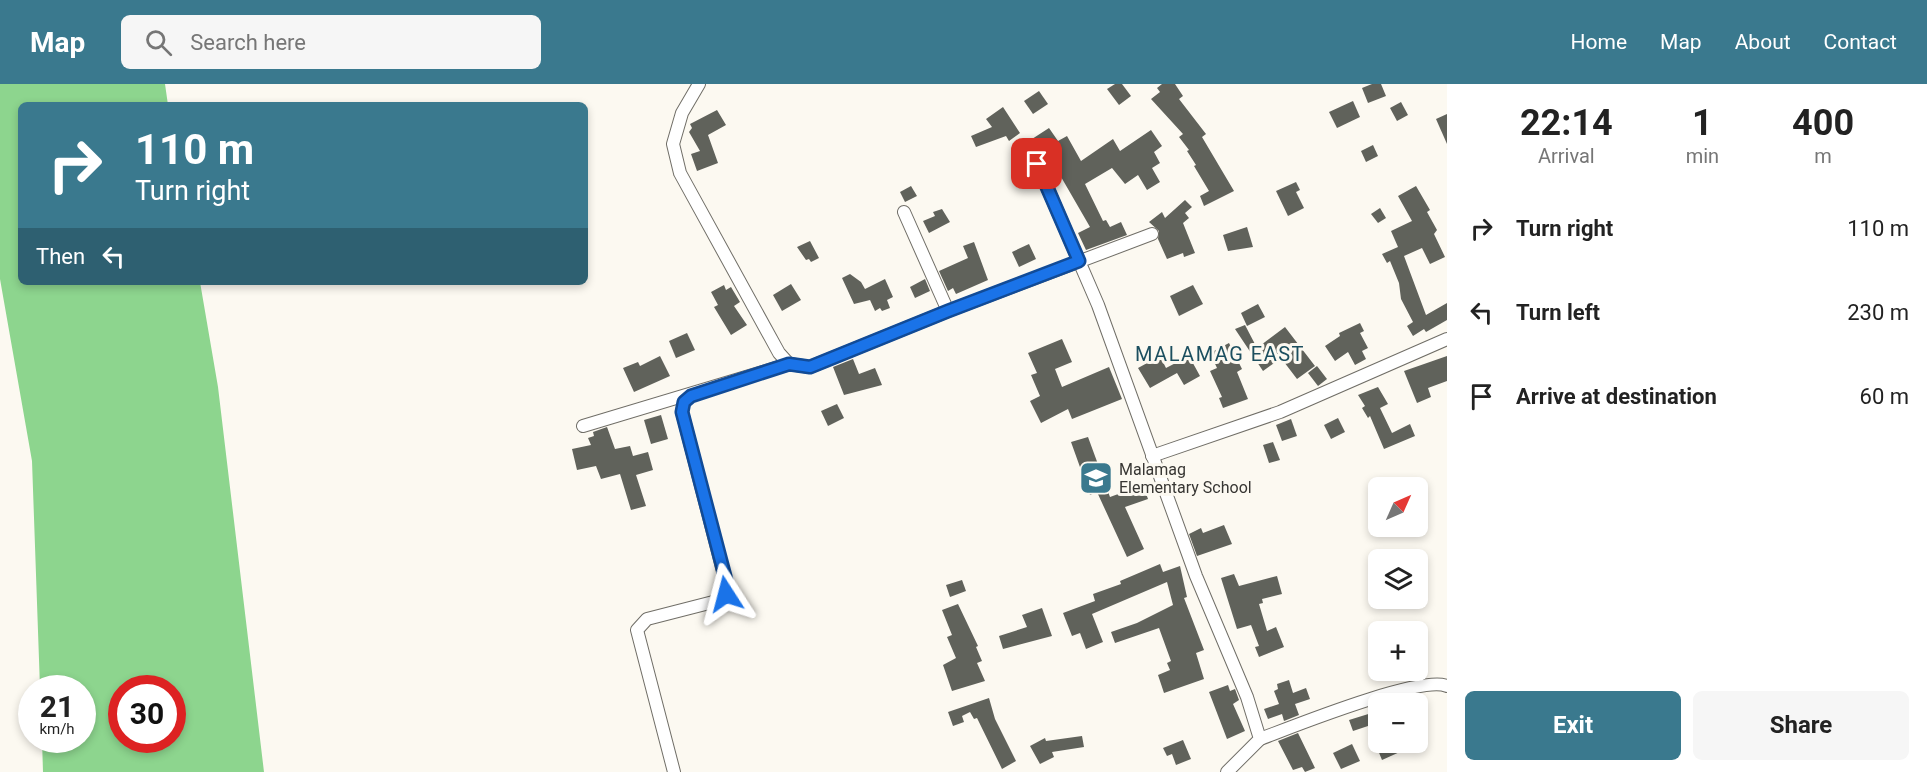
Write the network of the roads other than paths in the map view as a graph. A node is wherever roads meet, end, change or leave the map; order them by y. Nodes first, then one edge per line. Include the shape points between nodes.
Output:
1 (699, 84) edge
2 (1037, 164) dead end
3 (904, 212) dead end
4 (1152, 234) dead end
5 (1079, 261) junction
6 (948, 311) junction
7 (1447, 339) edge
8 (789, 364) junction
9 (691, 396) junction
10 (583, 426) dead end
11 (1152, 456) junction
12 (1447, 686) edge
13 (1260, 739) junction
14 (674, 772) edge
15 (1227, 772) edge

1 - 8 street via 682,113 673,144 680,173 779,353
2 - 5 street
3 - 6 street
4 - 5 street
5 - 6 street
5 - 11 street
6 - 8 street via 810,367
7 - 11 street via 1280,412
8 - 9 street
9 - 10 street
9 - 14 street via 684,402 682,412 727,587 721,600 647,620 636,630
11 - 13 street
12 - 13 street via 1440,683 1329,712
13 - 15 street

